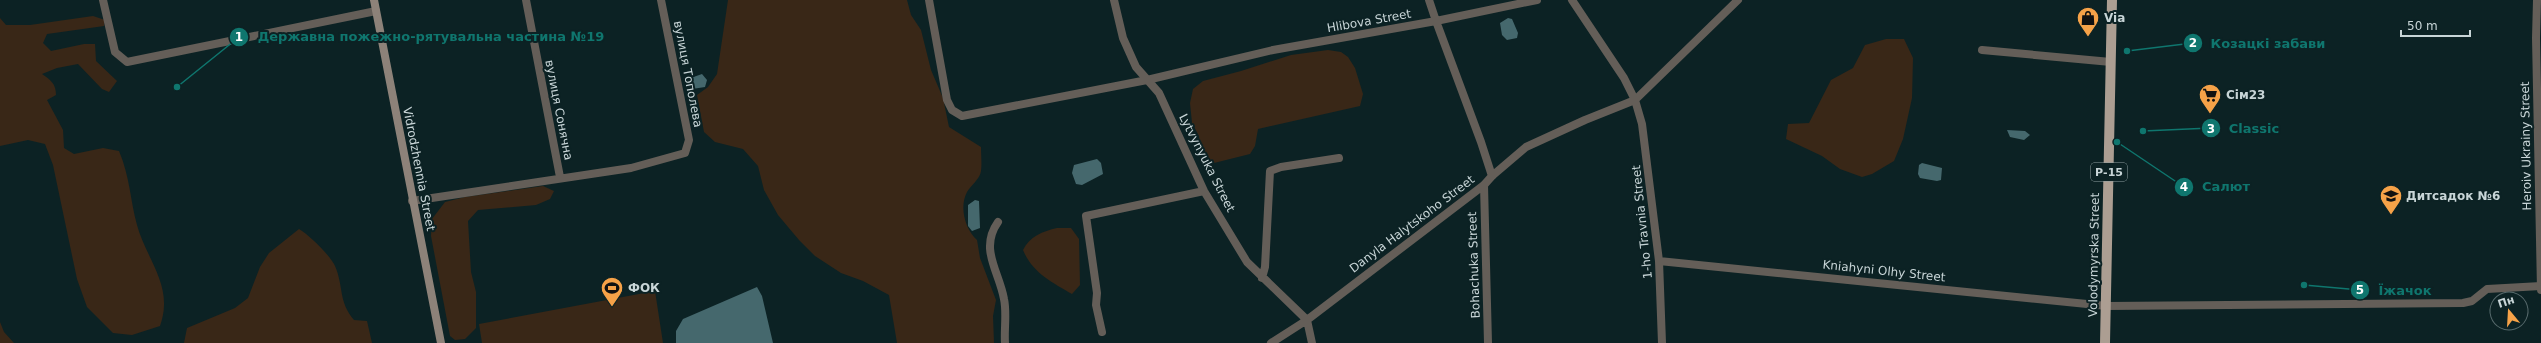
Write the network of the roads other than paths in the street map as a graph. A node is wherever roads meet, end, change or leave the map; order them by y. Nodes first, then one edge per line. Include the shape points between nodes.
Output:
1 (103, 0) edge
2 (374, 0) edge
3 (526, 0) edge
4 (661, 0) edge
5 (929, 0) edge
6 (1114, 0) edge
7 (1429, 0) edge
8 (1536, 0) edge
9 (1572, 0) edge
10 (1738, 0) edge
11 (2112, 0) edge
12 (2537, 0) edge
13 (376, 11) junction
14 (1436, 21) junction
15 (1982, 50) dead end
16 (2111, 62) junction
17 (1146, 80) junction
18 (1635, 100) junction
19 (1339, 158) dead end
20 (1492, 176) junction
21 (560, 177) junction
22 (1484, 185) junction
23 (1204, 191) junction
24 (412, 201) junction
25 (998, 222) dead end
26 (1659, 261) junction
27 (1262, 278) junction
28 (2541, 286) edge
29 (2541, 291) edge
30 (2107, 306) junction
31 (1307, 320) junction
32 (1102, 332) dead end
33 (441, 343) edge
34 (1005, 343) edge
35 (1271, 343) edge
36 (1312, 343) edge
37 (1488, 343) edge
38 (1662, 343) edge
39 (2105, 343) edge

1 - 13 street via 115,52 127,62
2 - 13 street, Vidrodzhennia Street
3 - 21 street, вулиця Сонячна
4 - 21 street, вулиця Тополева via 690,140 685,153 631,168
5 - 17 street, Hlibova Street via 947,100 952,110 962,116
6 - 17 street, Lytvynyuka Street via 1123,38 1136,67
7 - 14 street
8 - 14 street, Hlibova Street
9 - 18 street, 1-ho Travnia Street via 1624,78
10 - 18 street, Danyla Halytskoho Street
11 - 16 main road, Volodymyrska Street / Р-15
12 - 28 street, Heroiv Ukrainy Street
13 - 24 street, Vidrodzhennia Street
14 - 17 street, Hlibova Street via 1273,50
14 - 20 street via 1482,142
15 - 16 street
16 - 30 main road, Volodymyrska Street / Р-15
17 - 23 street, Lytvynyuka Street via 1159,93
18 - 20 street, Danyla Halytskoho Street via 1526,147
18 - 26 street, 1-ho Travnia Street via 1642,124 1651,178
19 - 27 street via 1280,166 1270,171 1265,267
20 - 22 street, Danyla Halytskoho Street
21 - 24 street
22 - 31 street, Danyla Halytskoho Street
22 - 37 street, Bohachuka Street
23 - 27 street, Lytvynyuka Street via 1247,262
23 - 32 street via 1086,216 1097,293 1096,305
24 - 33 street, Vidrodzhennia Street
25 - 34 street via 991,232 989,250 1005,301
26 - 30 street, Kniahyni Olhy Street
26 - 38 street, 1-ho Travnia Street
27 - 31 street, Lytvynyuka Street
28 - 29 street, Heroiv Ukrainy Street
28 - 30 street, Kniahyni Olhy Street via 2487,289 2472,301 2463,303
30 - 39 main road, Volodymyrska Street / Р-15
31 - 35 street, Danyla Halytskoho Street
31 - 36 street

